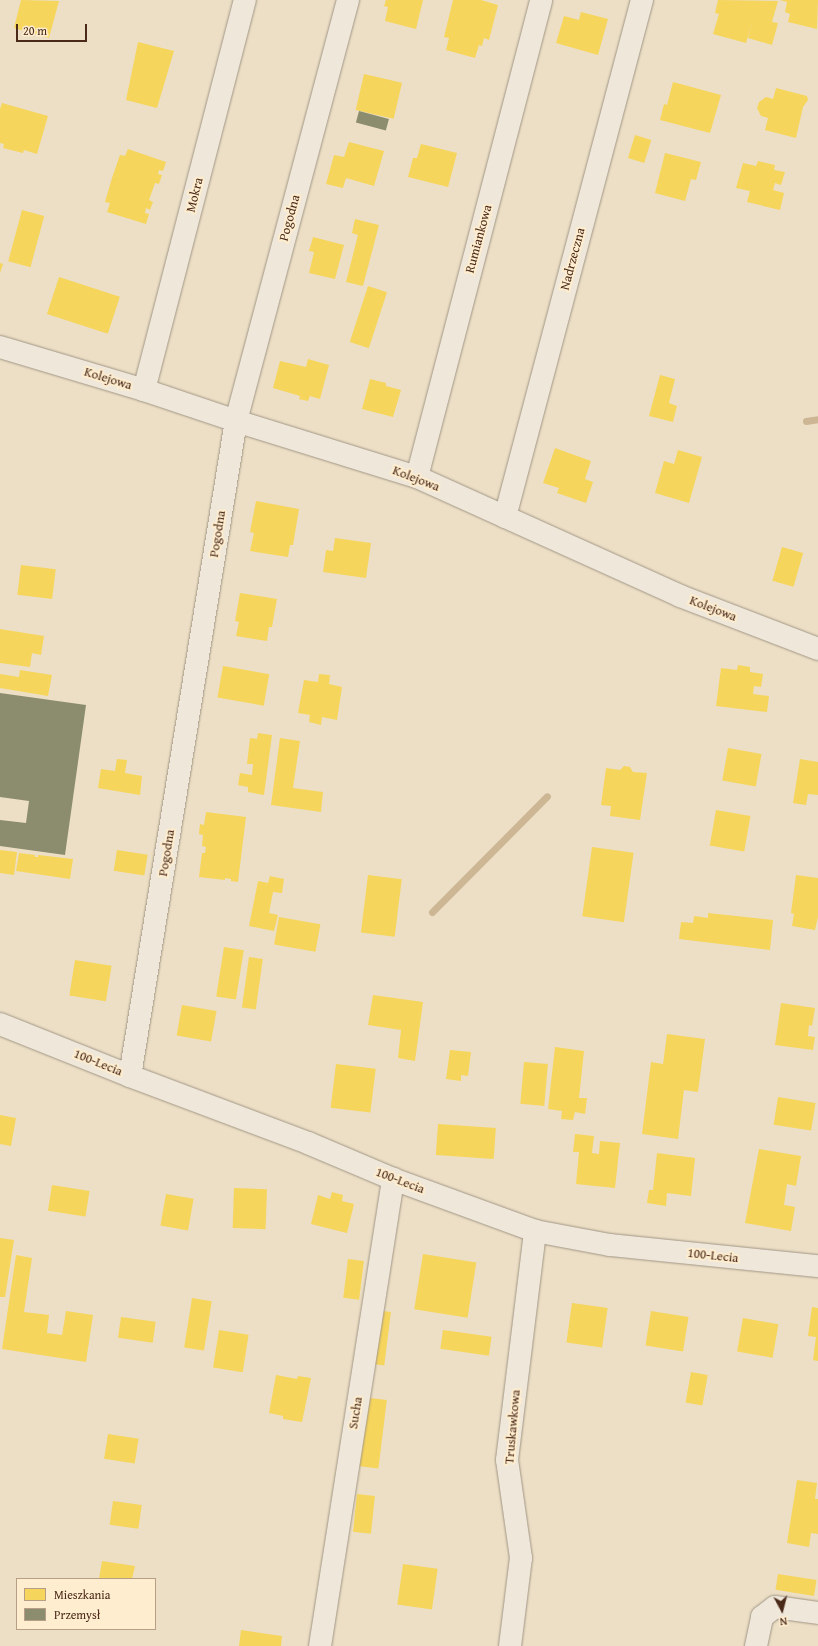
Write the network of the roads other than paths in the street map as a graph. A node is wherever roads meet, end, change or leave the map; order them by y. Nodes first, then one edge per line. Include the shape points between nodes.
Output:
1 (245, 0) edge
2 (348, 0) edge
3 (541, 0) edge
4 (642, 0) edge
5 (0, 347) edge
6 (0, 350) edge
7 (144, 390) junction
8 (236, 421) junction
9 (417, 477) junction
10 (505, 517) junction
11 (818, 649) edge
12 (0, 1024) edge
13 (130, 1076) junction
14 (393, 1179) junction
15 (535, 1231) junction
16 (818, 1266) edge
17 (818, 1613) edge
18 (320, 1646) edge
19 (510, 1646) edge
20 (756, 1646) edge

1 - 7 street, Mokra
2 - 8 street, Pogodna
3 - 9 street, Rumiankowa
4 - 10 street, Nadrzeczna
5 - 6 street
5 - 7 street, Kolejowa
7 - 8 street, Kolejowa
8 - 9 street, Kolejowa
8 - 13 street, Pogodna
9 - 10 street, Kolejowa
10 - 11 street, Kolejowa via 680,596
12 - 13 street, 100-Lecia
13 - 14 street, 100-Lecia via 308,1143
14 - 15 street, 100-Lecia
14 - 18 street, Sucha
15 - 16 street, 100-Lecia via 610,1245
15 - 19 street, Truskawkowa via 507,1460 520,1558
17 - 20 street via 775,1607 762,1617

